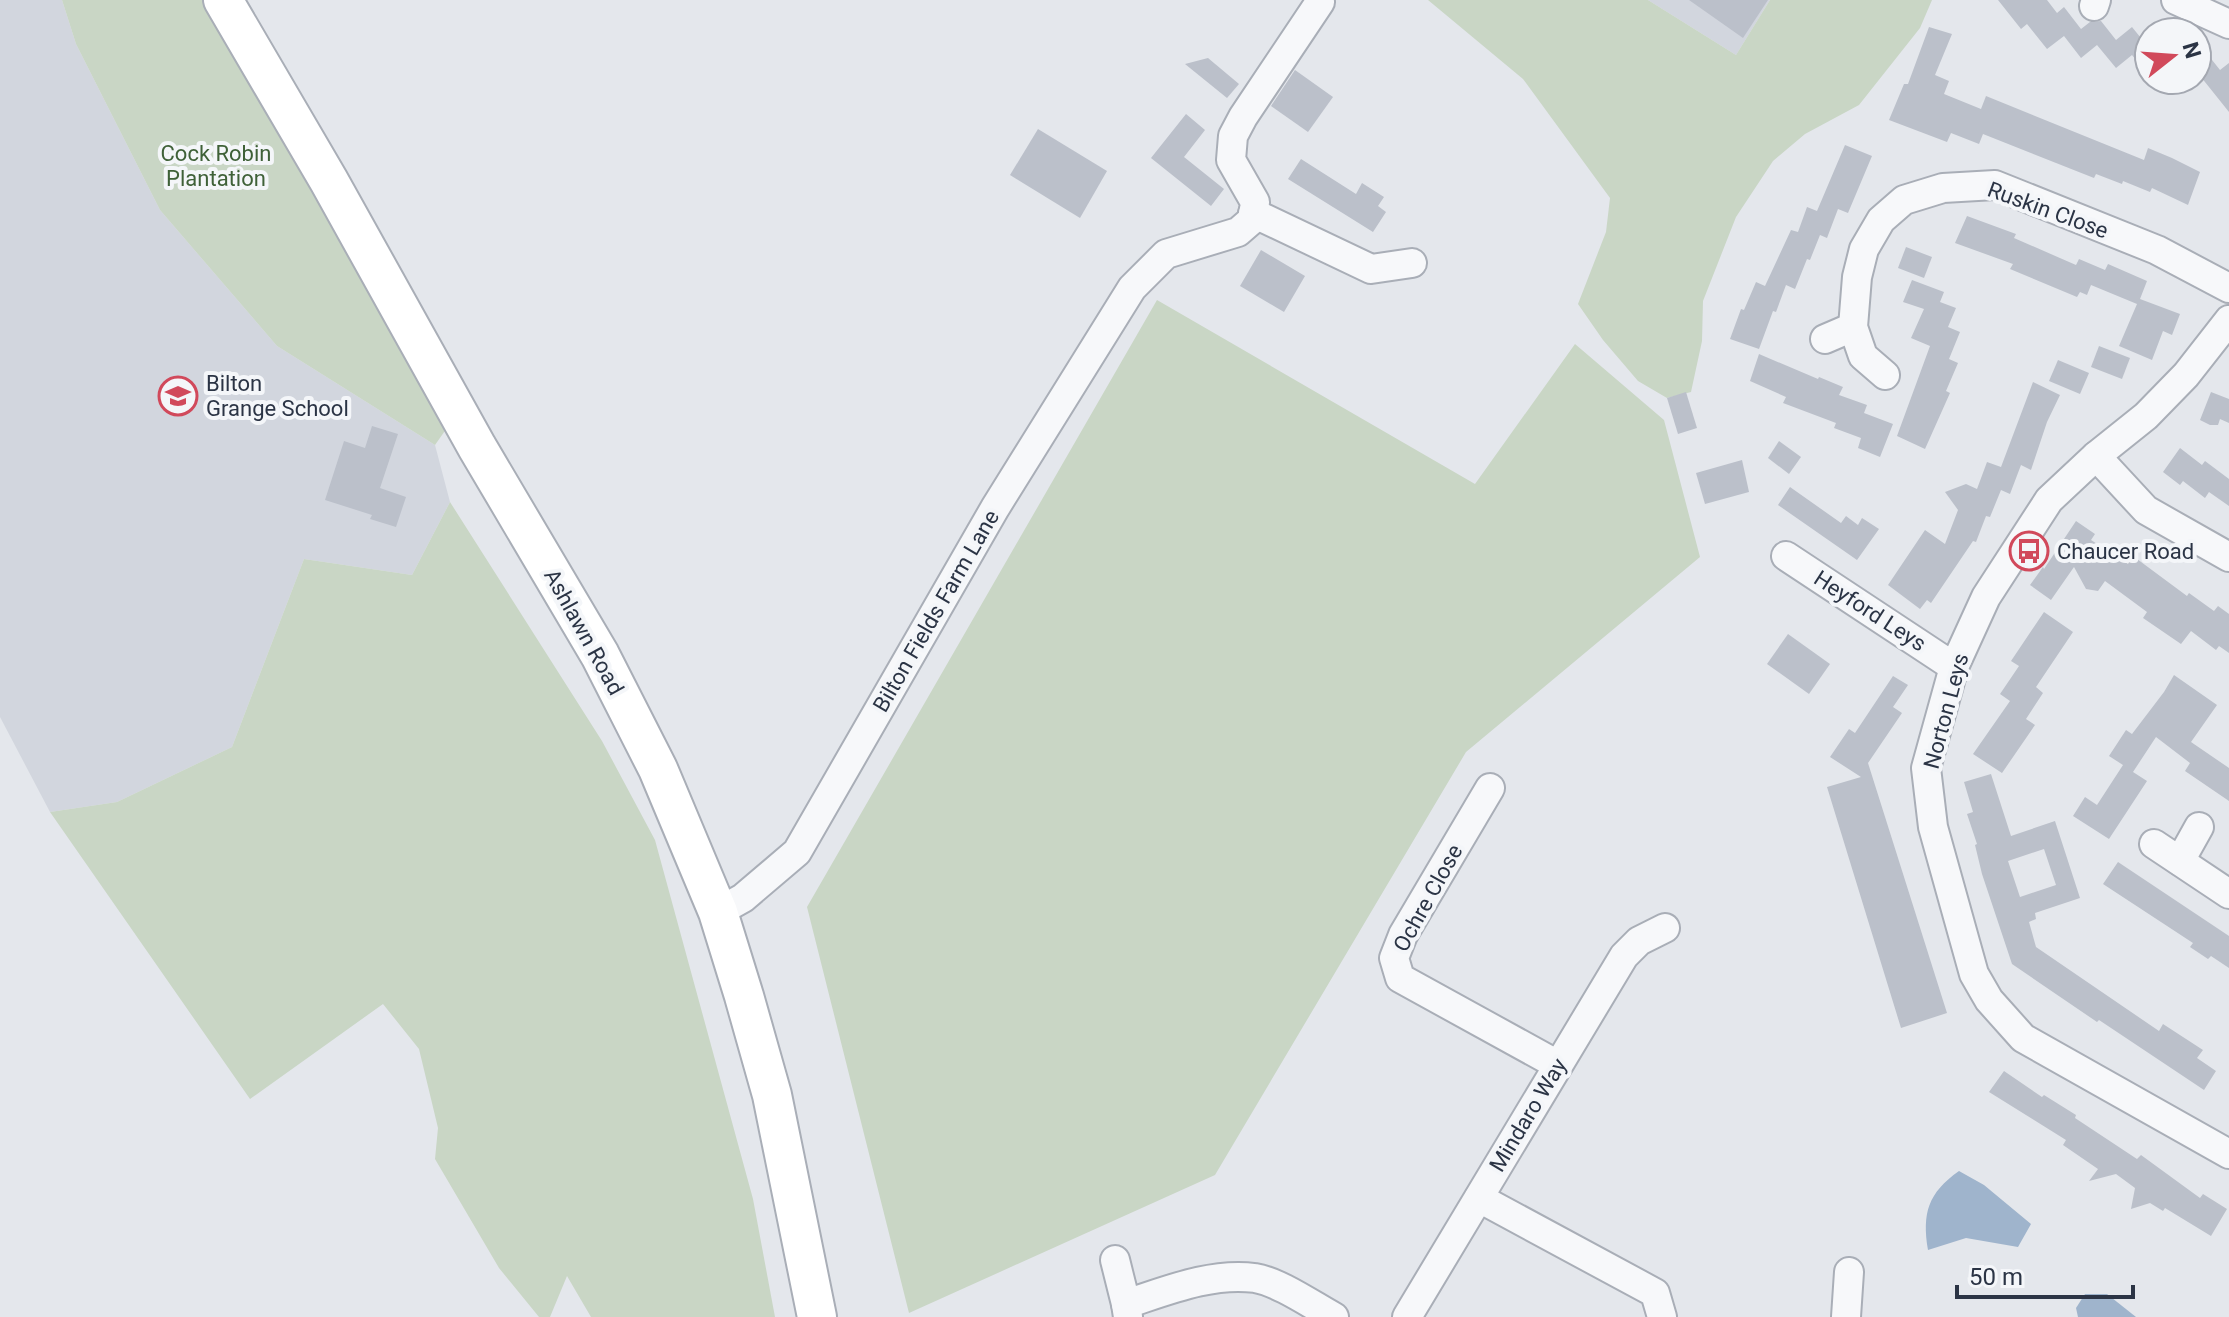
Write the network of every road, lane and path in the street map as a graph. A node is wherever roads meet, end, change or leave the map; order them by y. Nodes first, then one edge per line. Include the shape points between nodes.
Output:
1 (223, 0) edge
2 (2176, 0) edge
3 (1320, 2) dead end
4 (2229, 24) edge
5 (1253, 213) junction
6 (1412, 263) dead end
7 (2229, 288) edge
8 (2229, 320) edge
9 (1853, 327) junction
10 (1825, 339) dead end
11 (1885, 375) dead end
12 (2096, 456) junction
13 (1786, 556) dead end
14 (2229, 557) edge
15 (1954, 667) junction
16 (1490, 788) dead end
17 (2199, 827) dead end
18 (2154, 844) dead end
19 (2180, 861) junction
20 (2229, 894) edge
21 (718, 912) junction
22 (1665, 928) dead end
23 (1558, 1065) junction
24 (2229, 1154) edge
25 (1479, 1198) junction
26 (1115, 1260) dead end
27 (1849, 1272) dead end
28 (1127, 1310) edge
29 (817, 1317) edge
30 (1334, 1317) edge
31 (1407, 1317) edge
32 (1662, 1317) edge
33 (1846, 1317) edge

1 - 21 main road, Ashlawn Road via 600,655 658,769
2 - 4 street
3 - 5 street via 1233,136 1231,160 1255,202
5 - 6 street via 1371,269
5 - 21 street, Bilton Fields Farm Lane via 1238,232 1166,254 1132,288 995,508 797,852
7 - 9 street, Ruskin Close via 2142,244 1995,185 1943,188 1904,200 1881,220 1864,249
8 - 12 street, Norton Leys via 2156,406
9 - 10 street
9 - 11 street via 1863,356
12 - 14 street via 2146,510
12 - 15 street, Norton Leys via 2049,500 1986,597
13 - 15 street, Heyford Leys
15 - 24 street, Norton Leys via 1926,768 1933,827 1974,974 2023,1038
16 - 23 street, Ochre Close via 1394,958 1400,978
17 - 19 street
18 - 19 street
19 - 20 street
21 - 29 main road, Ashlawn Road via 772,1095
22 - 23 street, Mindaro Way via 1624,956
23 - 25 street, Mindaro Way
25 - 31 street, Mindaro Way
25 - 32 street via 1655,1293
26 - 28 street
27 - 33 street
28 - 30 street via 1170,1289 1214,1279 1256,1278

